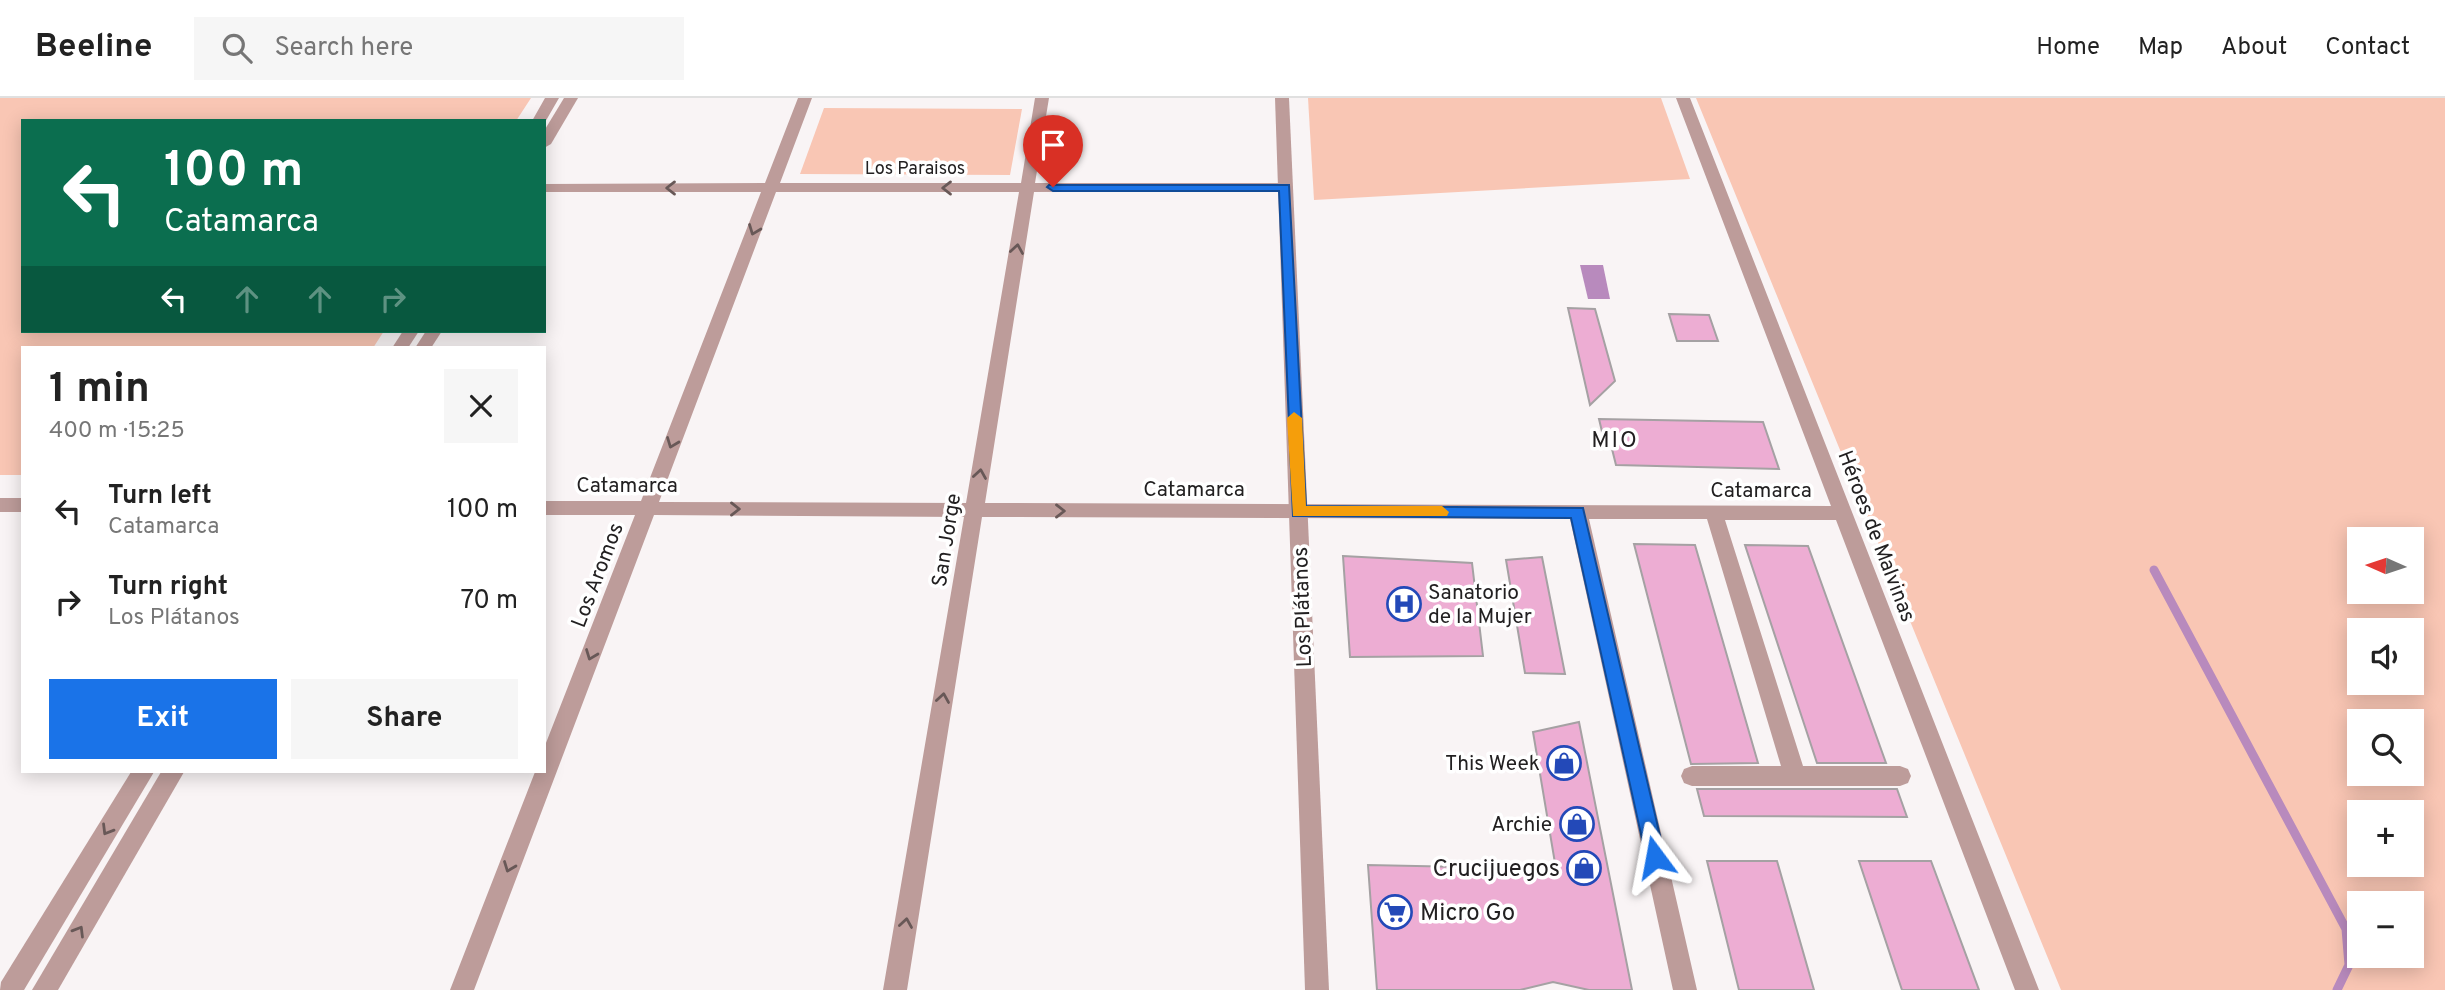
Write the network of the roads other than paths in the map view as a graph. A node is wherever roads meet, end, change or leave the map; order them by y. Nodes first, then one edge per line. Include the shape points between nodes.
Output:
1 (552, 98) edge
2 (571, 98) edge
3 (805, 98) edge
4 (1042, 98) edge
5 (1282, 98) edge
6 (1683, 98) edge
7 (540, 119) edge
8 (546, 141) edge
9 (1028, 187) junction
10 (1285, 187) junction
11 (546, 188) edge
12 (771, 188) junction
13 (546, 508) edge
14 (647, 508) junction
15 (974, 510) junction
16 (1298, 512) junction
17 (1578, 512) junction
18 (1714, 513) junction
19 (1844, 513) junction
20 (546, 771) edge
21 (142, 773) edge
22 (172, 773) edge
23 (545, 773) edge
24 (1692, 776) dead end
25 (1795, 776) junction
26 (1900, 776) dead end
27 (10, 990) edge
28 (44, 990) edge
29 (462, 990) edge
30 (895, 990) edge
31 (1317, 990) edge
32 (1685, 990) edge
33 (2027, 990) edge

1 - 7 street
2 - 8 street
3 - 12 street, Los Aromos
4 - 9 street, San Jorge
5 - 10 street, Los Plátanos
6 - 19 street, Héroes de Malvinas
9 - 10 street, Los Paraisos
9 -> 12 street, Los Paraisos
15 -> 9 street, San Jorge
10 - 16 street, Los Plátanos
12 -> 11 street, Los Paraisos
12 -> 14 street, Los Aromos
13 - 14 street, Catamarca
14 -> 15 street, Catamarca
14 -> 20 street, Los Aromos
15 -> 16 street, Catamarca
30 -> 15 street, San Jorge
16 - 17 street, Catamarca
16 - 31 street, Los Plátanos
17 - 18 street, Catamarca
17 - 32 street
18 - 19 street, Catamarca
18 - 25 street
19 - 33 street, Héroes de Malvinas
21 -> 27 street
28 -> 22 street
23 -> 29 street, Los Aromos
24 - 25 street
25 - 26 street

